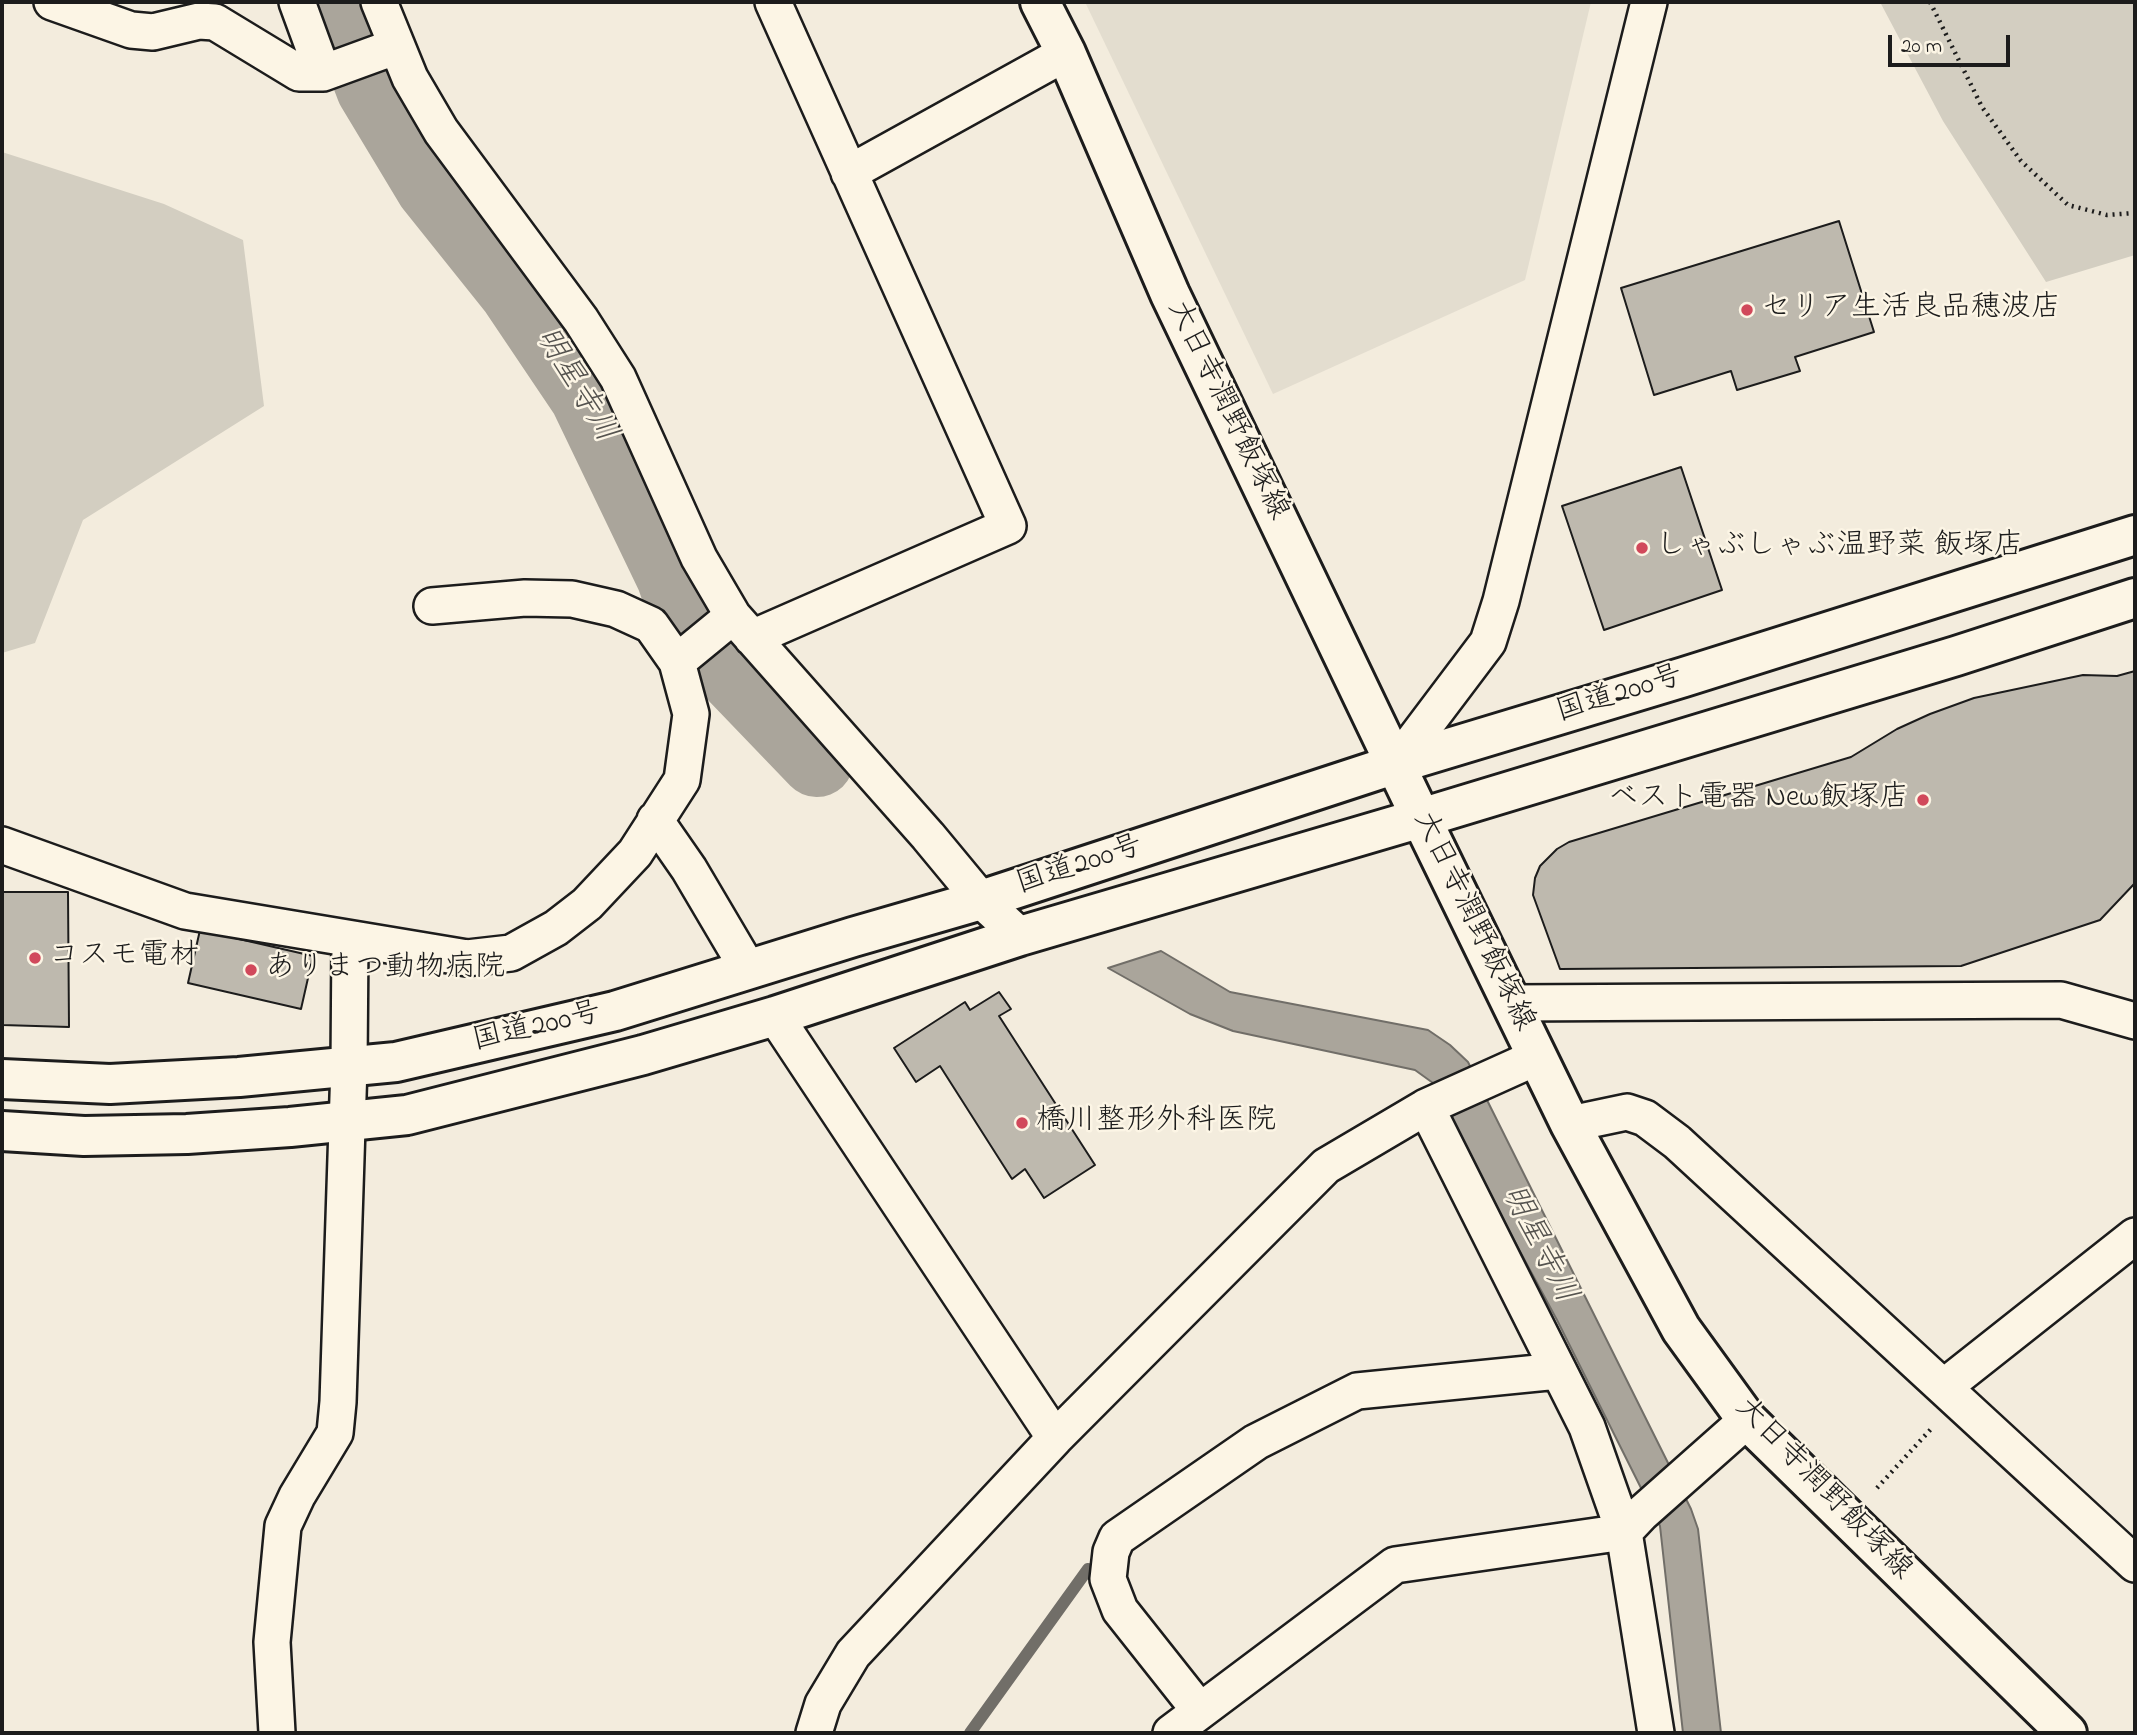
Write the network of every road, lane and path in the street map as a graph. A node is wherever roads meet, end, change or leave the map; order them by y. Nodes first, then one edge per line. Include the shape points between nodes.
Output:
1 (52, 2) edge
2 (297, 2) edge
3 (379, 2) edge
4 (773, 2) edge
5 (1040, 2) edge
6 (1649, 2) edge
7 (1930, 2) edge
8 (391, 48) junction
9 (1066, 53) junction
10 (332, 69) junction
11 (849, 173) junction
12 (2135, 213) edge
13 (2135, 535) edge
14 (2135, 598) edge
15 (432, 606) dead end
16 (735, 627) junction
17 (684, 656) junction
18 (1396, 764) junction
19 (1421, 818) junction
20 (655, 820) junction
21 (2, 845) edge
22 (981, 900) junction
23 (1020, 936) junction
24 (350, 940) junction
25 (748, 969) junction
26 (1513, 1003) junction
27 (775, 1016) junction
28 (2135, 1021) edge
29 (1537, 1057) junction
30 (349, 1066) junction
31 (2, 1079) edge
32 (1432, 1105) junction
33 (347, 1121) junction
34 (1570, 1124) junction
35 (2, 1132) edge
36 (2135, 1236) edge
37 (1558, 1371) junction
38 (1951, 1393) junction
39 (1747, 1420) junction
40 (1055, 1438) junction
41 (1877, 1488) dead end
42 (1632, 1523) junction
43 (2135, 1564) edge
44 (1200, 1711) junction
45 (277, 1733) edge
46 (814, 1733) edge
47 (1171, 1733) edge
48 (1656, 1733) edge
49 (2067, 1733) edge

1 - 10 street via 131,30 153,32 199,21 215,22 299,73
2 - 10 street
3 - 8 street
4 - 11 street
5 - 9 main road, 大日寺潤野飯塚線
6 - 18 street via 1488,642
7 - 12 path via 1982,107 2021,161 2068,205 2107,215
8 - 10 street
8 - 16 street via 441,131 581,320 618,378
9 - 11 street
9 - 18 main road, 大日寺潤野飯塚線 via 1170,294
11 - 16 street via 1008,526
13 - 18 main road, 国道200号
14 - 19 main road, 国道200号
15 - 17 street via 572,599 616,608 651,625
16 - 17 street
16 - 22 street
17 - 20 street via 691,714 682,780
18 - 19 main road, 大日寺潤野飯塚線
18 - 22 main road, 国道200号
19 - 23 main road, 国道200号
19 - 26 main road, 大日寺潤野飯塚線
20 - 24 street via 635,853 587,904 511,953 467,958
20 - 25 street
21 - 24 street via 185,911
22 - 23 street
22 - 25 main road, 国道200号
23 - 27 main road, 国道200号
24 - 30 street
25 - 30 main road, 国道200号 via 615,1011 396,1062
26 - 28 street via 2061,1000
26 - 29 main road, 大日寺潤野飯塚線
27 - 33 main road, 国道200号 via 407,1115
27 - 40 street
29 - 32 street
29 - 34 main road, 大日寺潤野飯塚線
30 - 31 main road, 国道200号 via 110,1084
30 - 33 street
32 - 37 street
32 - 40 street via 1326,1166
33 - 35 main road, 国道200号 via 187,1134
33 - 45 street via 335,1433 283,1526 272,1642
34 - 38 street via 1627,1112 1645,1118 1677,1142
34 - 39 main road, 大日寺潤野飯塚線 via 1681,1329
36 - 38 street
37 - 42 street
37 - 44 street via 1357,1391 1256,1441 1117,1538 1108,1579 1120,1610
38 - 41 path
38 - 43 street
39 - 42 street
39 - 49 main road, 大日寺潤野飯塚線
40 - 46 street via 853,1654 823,1704
42 - 44 street via 1395,1565
42 - 48 street
44 - 47 street

